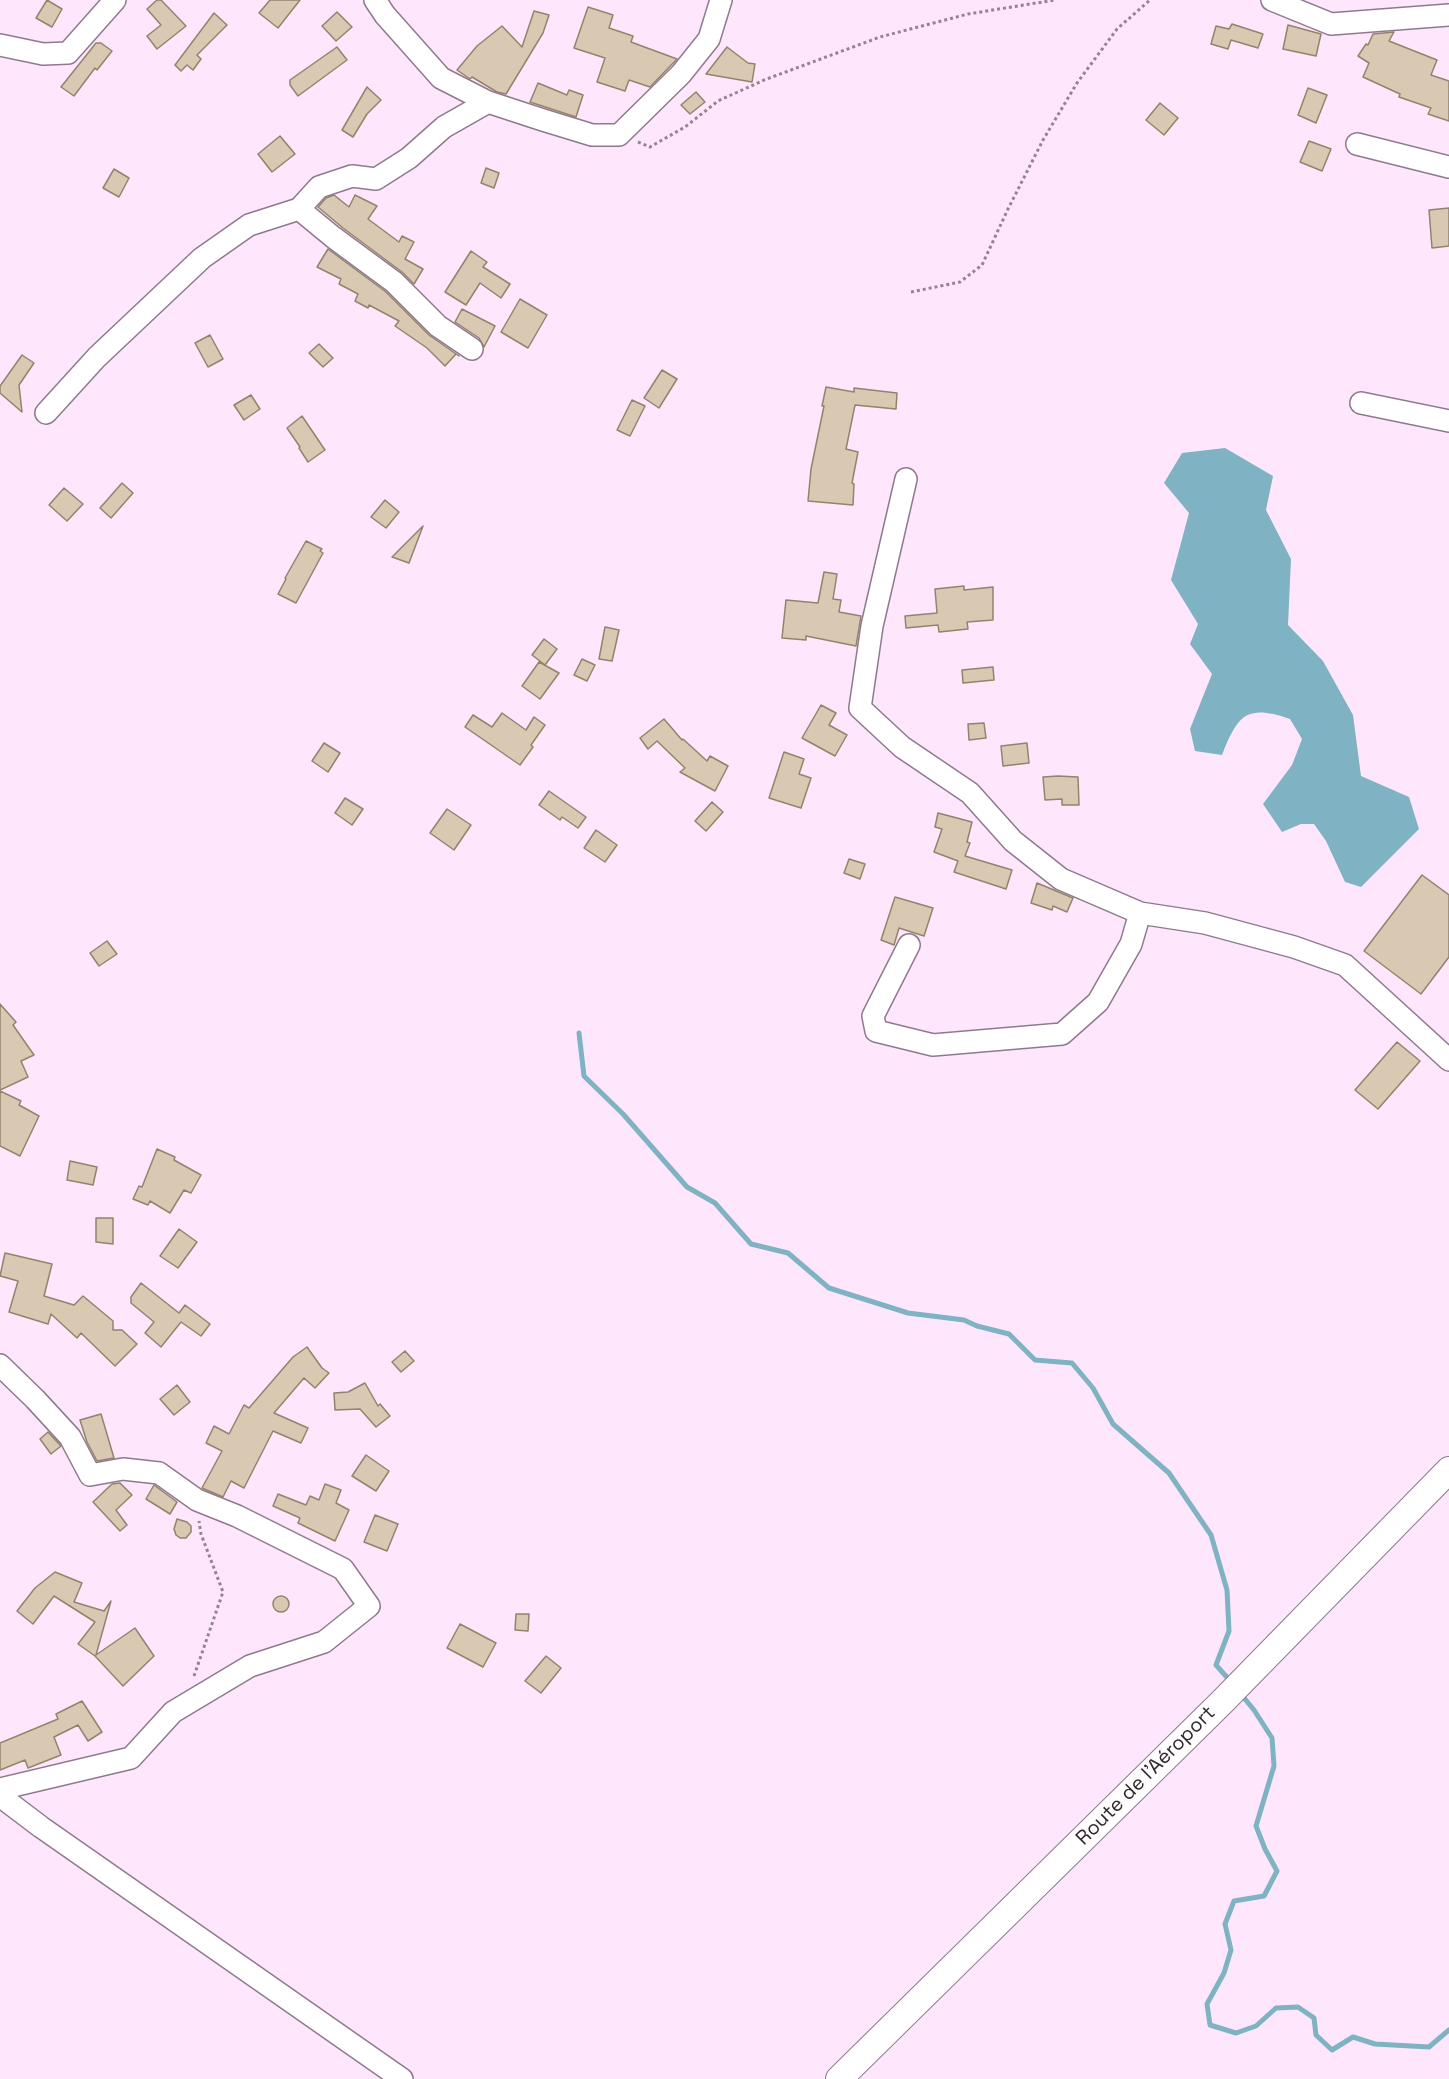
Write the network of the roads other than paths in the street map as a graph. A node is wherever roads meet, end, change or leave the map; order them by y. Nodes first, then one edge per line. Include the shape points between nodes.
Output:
1 (115, 0) edge
2 (375, 0) edge
3 (721, 0) edge
4 (1272, 0) edge
5 (1402, 0) edge
6 (1449, 15) edge
7 (1392, 20) junction
8 (0, 45) edge
9 (488, 102) junction
10 (1357, 144) dead end
11 (1449, 167) edge
12 (299, 209) junction
13 (472, 349) dead end
14 (1361, 403) dead end
15 (46, 413) dead end
16 (1449, 421) edge
17 (906, 479) dead end
18 (1140, 913) junction
19 (909, 945) dead end
20 (1449, 1060) edge
21 (0, 1365) edge
22 (1449, 1470) edge
23 (0, 1789) edge
24 (0, 1796) edge
25 (402, 2079) edge
26 (839, 2079) edge

1 - 8 street via 68,53 43,54
2 - 9 street via 441,78
3 - 9 street via 708,39 681,74 619,135 592,135
4 - 7 street via 1331,24
5 - 7 street
6 - 7 street
9 - 12 street via 444,127 409,158 376,179 351,176 318,187
10 - 11 street
12 - 13 street via 394,282 438,326
12 - 15 street via 249,225 202,258 97,357
14 - 16 street
17 - 18 street via 872,626 860,708 902,747 970,793 1013,841 1061,879
18 - 19 street via 1131,944 1098,1002 1062,1034 933,1045 876,1031 873,1016
18 - 20 street via 1205,923 1346,965
21 - 23 street via 70,1437 90,1475 123,1469 159,1473 197,1500 343,1569 369,1606 324,1642 250,1666 173,1712 131,1758
22 - 26 main road, Route de l'Aéroport via 1222,1702
24 - 25 street

